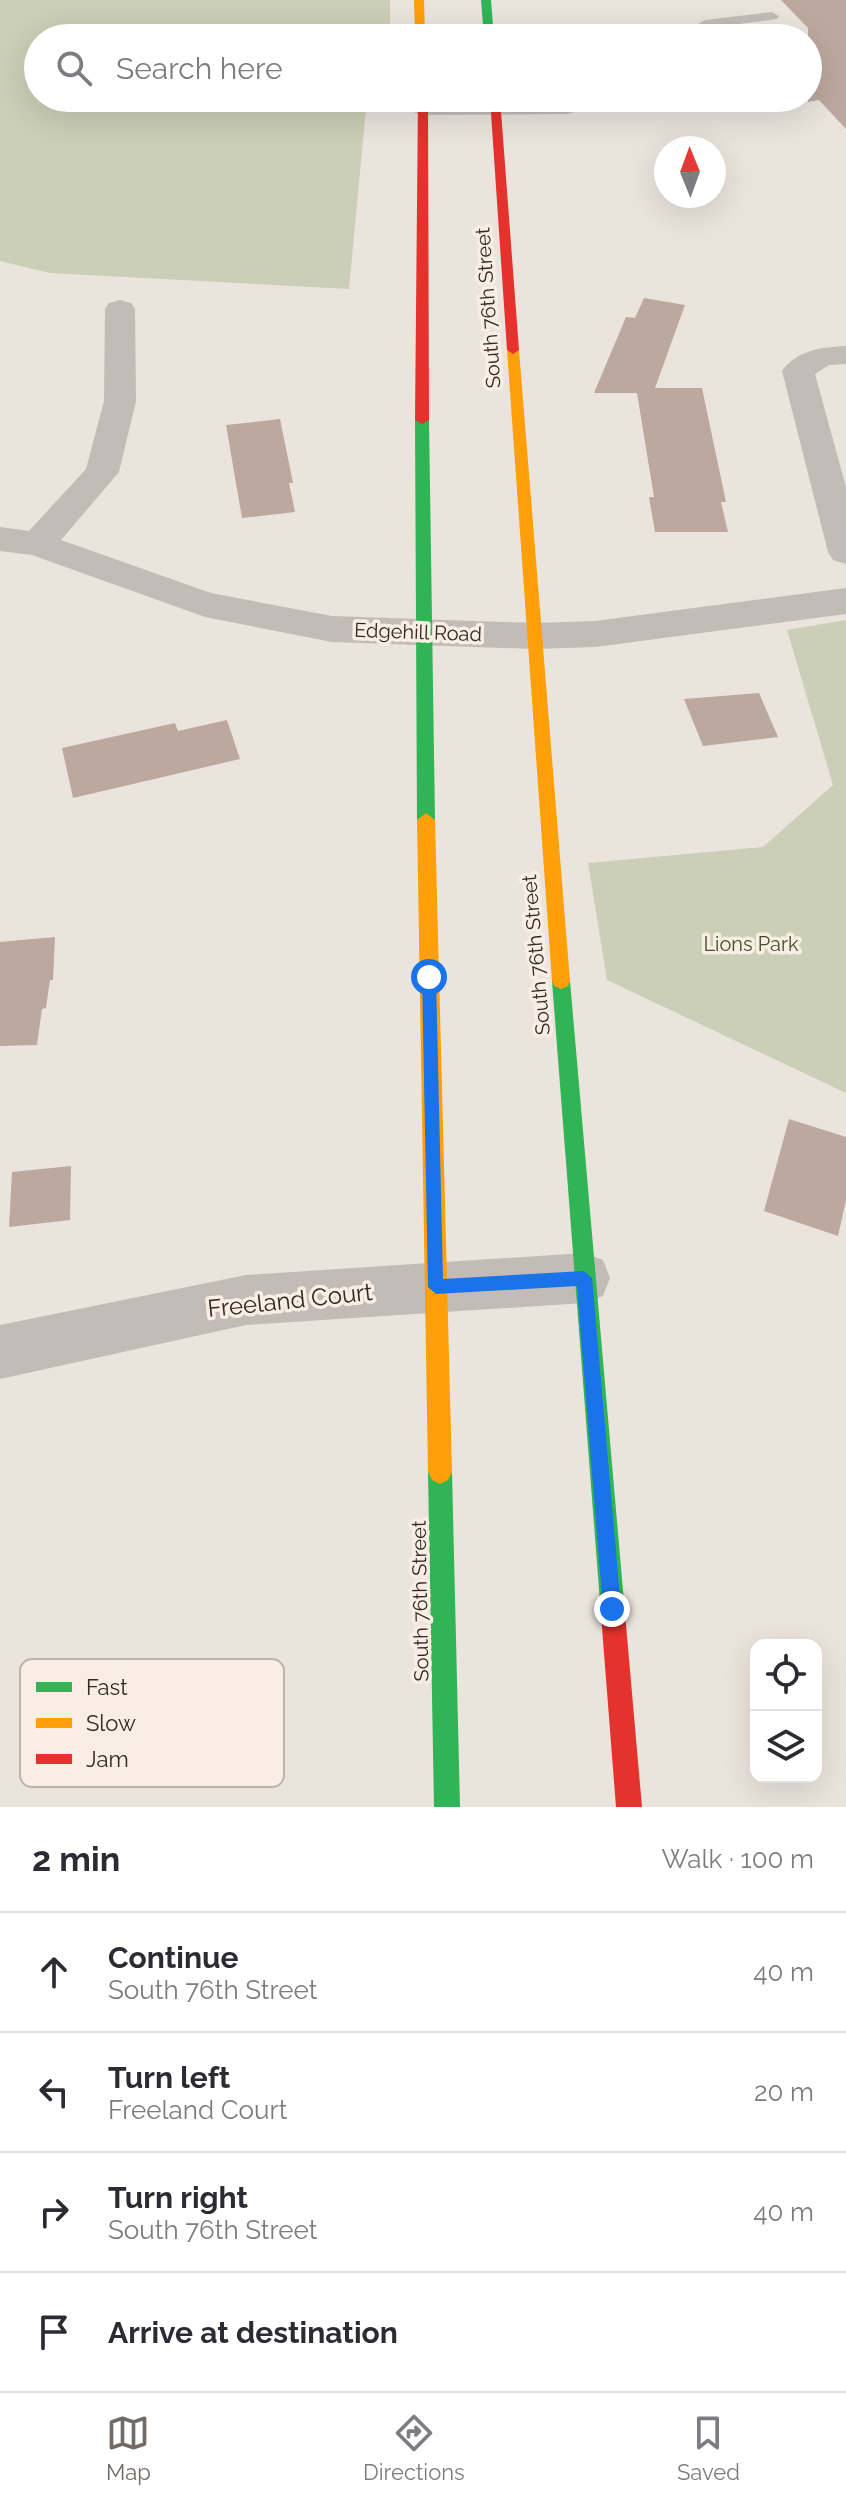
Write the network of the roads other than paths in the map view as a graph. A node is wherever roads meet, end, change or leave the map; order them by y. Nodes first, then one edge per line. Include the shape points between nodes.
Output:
1 (419, 0) edge
2 (486, 0) edge
3 (772, 16) dead end
4 (420, 24) edge
5 (488, 24) edge
6 (705, 24) edge
7 (423, 112) edge
8 (497, 112) edge
9 (120, 309) dead end
10 (846, 355) edge
11 (0, 539) edge
12 (37, 544) junction
13 (846, 552) edge
14 (846, 601) edge
15 (422, 633) junction
16 (534, 636) junction
17 (584, 1278) junction
18 (436, 1287) junction
19 (0, 1352) edge
20 (447, 1807) edge
21 (629, 1807) edge

1 - 4 main road
2 - 5 main road
3 - 6 lane
7 - 15 main road, South 76th Street
8 - 16 main road, South 76th Street
9 - 12 street via 120,401 102,472
10 - 13 street via 822,356 798,371
11 - 12 street, Edgehill Road
12 - 15 street, Edgehill Road via 205,604 332,629
14 - 16 street, Edgehill Road via 595,634
15 - 16 street, Edgehill Road
15 - 18 main road, South 76th Street
16 - 17 main road, South 76th Street
17 - 18 street, Freeland Court
17 - 21 main road, South 76th Street
18 - 19 street, Freeland Court via 246,1300
18 - 20 main road, South 76th Street

